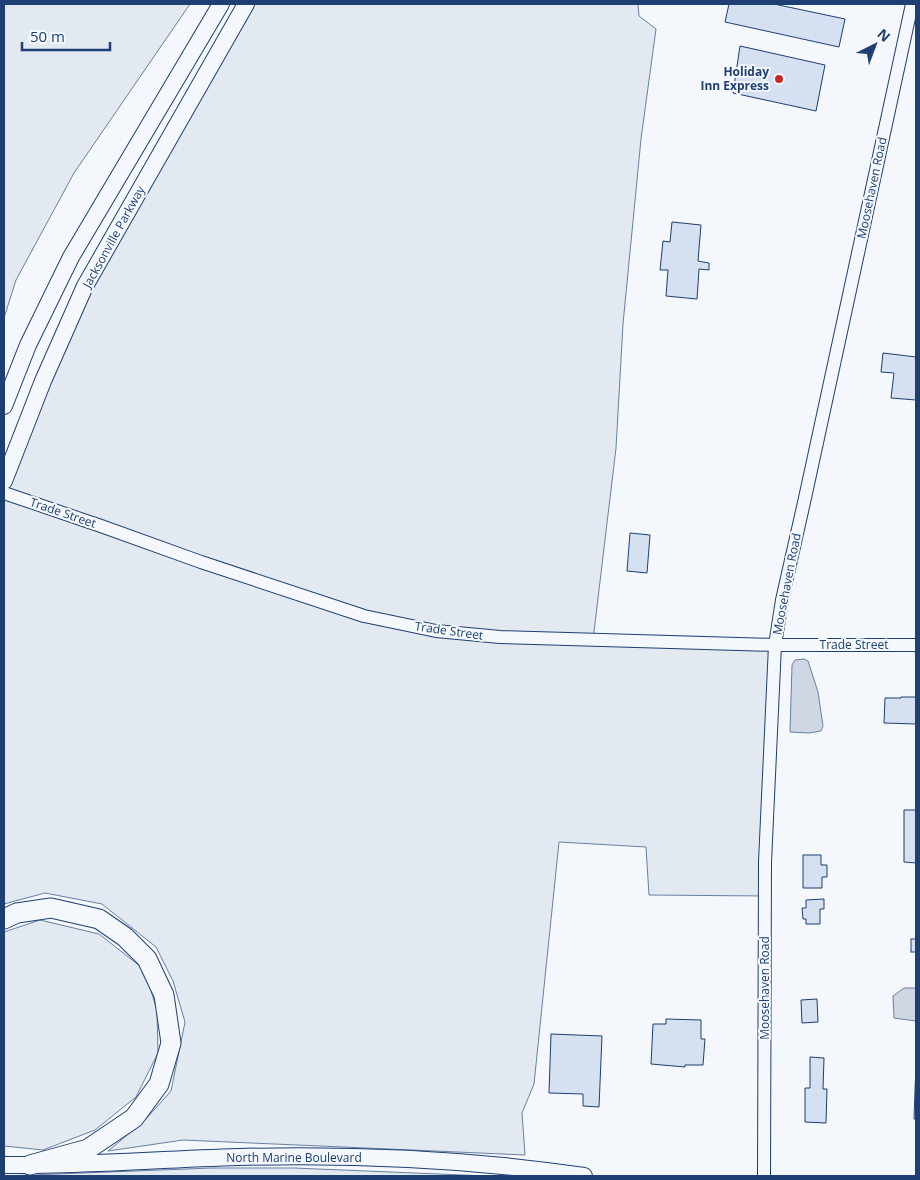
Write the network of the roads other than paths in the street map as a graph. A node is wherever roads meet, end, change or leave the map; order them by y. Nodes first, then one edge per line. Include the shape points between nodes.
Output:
1 (221, 4) edge
2 (244, 4) edge
3 (912, 4) edge
4 (4, 406) edge
5 (4, 481) edge
6 (4, 493) edge
7 (775, 645) junction
8 (916, 645) edge
9 (4, 919) edge
10 (4, 1165) edge
11 (30, 1165) junction
12 (584, 1176) edge
13 (764, 1176) edge

1 - 4 main road, Jacksonville Parkway via 71,257 28,345
2 - 5 main road, Jacksonville Parkway via 85,286
3 - 7 street, Moosehaven Road via 782,600
6 - 7 street, Trade Street via 364,616 436,631 500,637
7 - 8 street, Trade Street
7 - 13 street, Moosehaven Road via 765,862
9 - 11 highway via 16,913 51,908 99,919 125,937 147,959 164,995 171,1043 159,1084 134,1118 88,1149
10 - 11 main road, North Marine Boulevard
11 - 12 main road, North Marine Boulevard via 344,1156 526,1168

